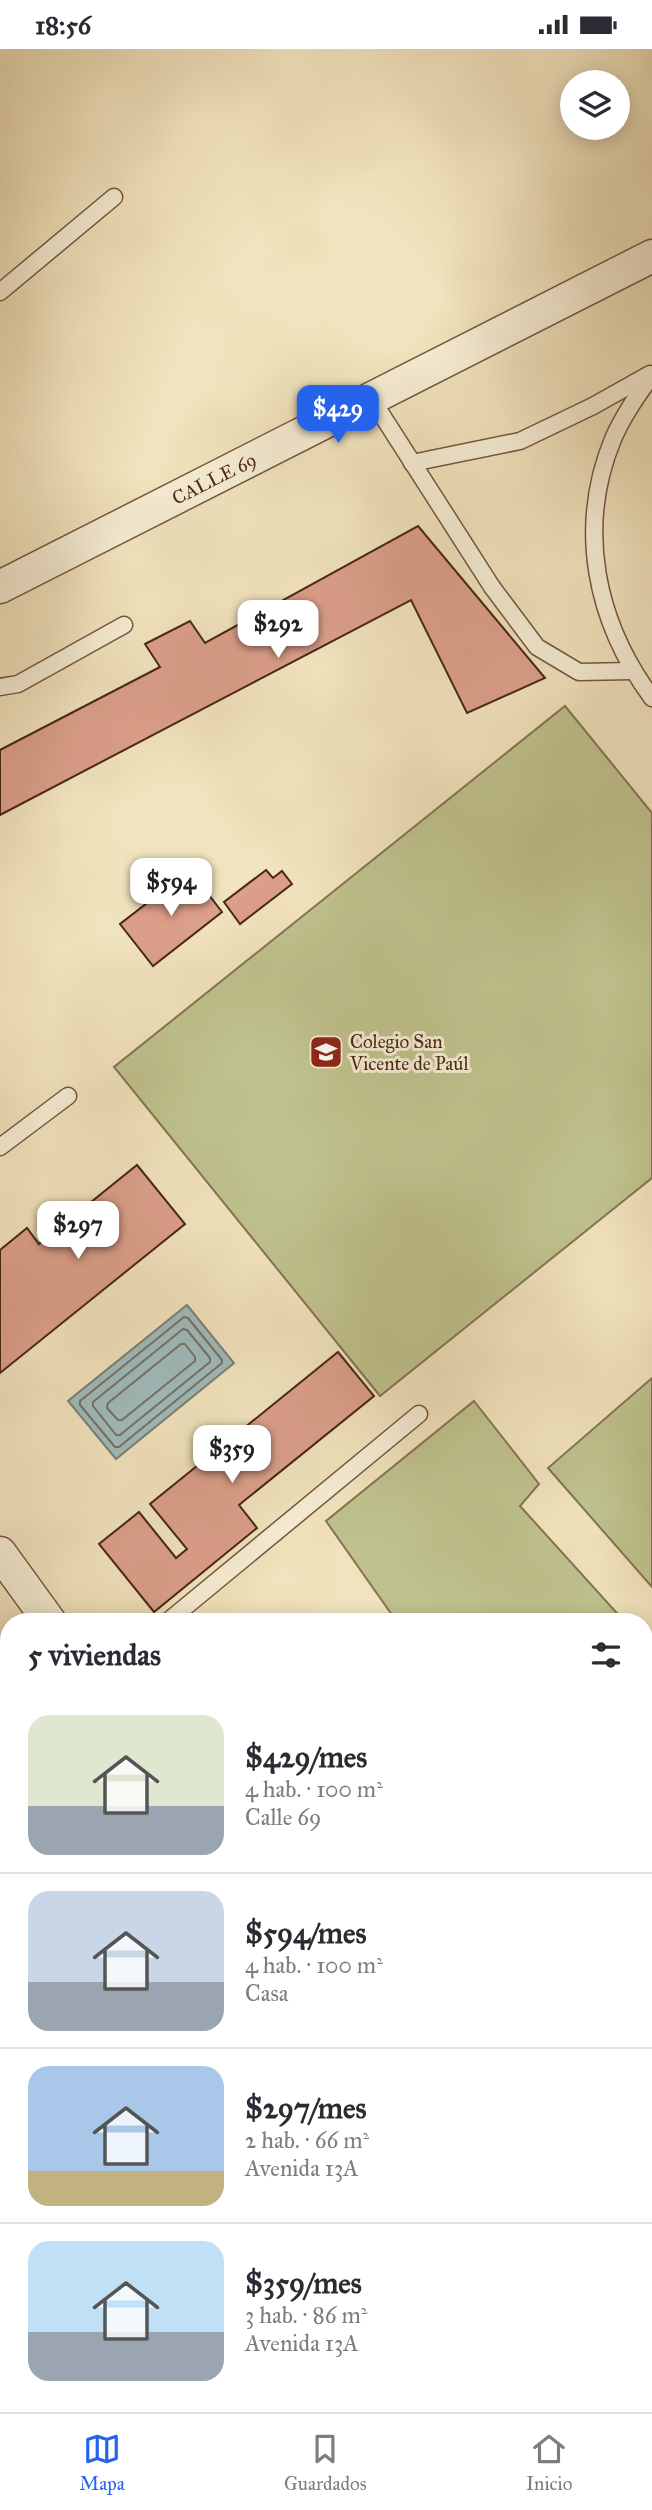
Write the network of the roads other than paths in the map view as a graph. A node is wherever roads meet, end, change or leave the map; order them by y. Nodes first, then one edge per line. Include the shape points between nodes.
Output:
1 (114, 197) dead end
2 (652, 256) edge
3 (0, 292) edge
4 (652, 374) edge
5 (371, 398) junction
6 (412, 463) junction
7 (0, 587) edge
8 (124, 625) dead end
9 (632, 671) junction
10 (0, 687) edge
11 (652, 698) edge
12 (68, 1096) dead end
13 (2, 1142) edge
14 (419, 1414) dead end
15 (0, 1553) edge
16 (43, 1613) edge
17 (178, 1613) edge

1 - 3 lane
2 - 5 street, CALLE 69
4 - 6 lane via 520,441
4 - 9 lane via 613,440 594,518 601,597
5 - 6 lane
5 - 7 street, CALLE 69
6 - 9 lane via 492,587 537,647 579,672
8 - 10 lane via 18,684
9 - 11 lane
12 - 13 lane
14 - 17 lane
15 - 16 street

